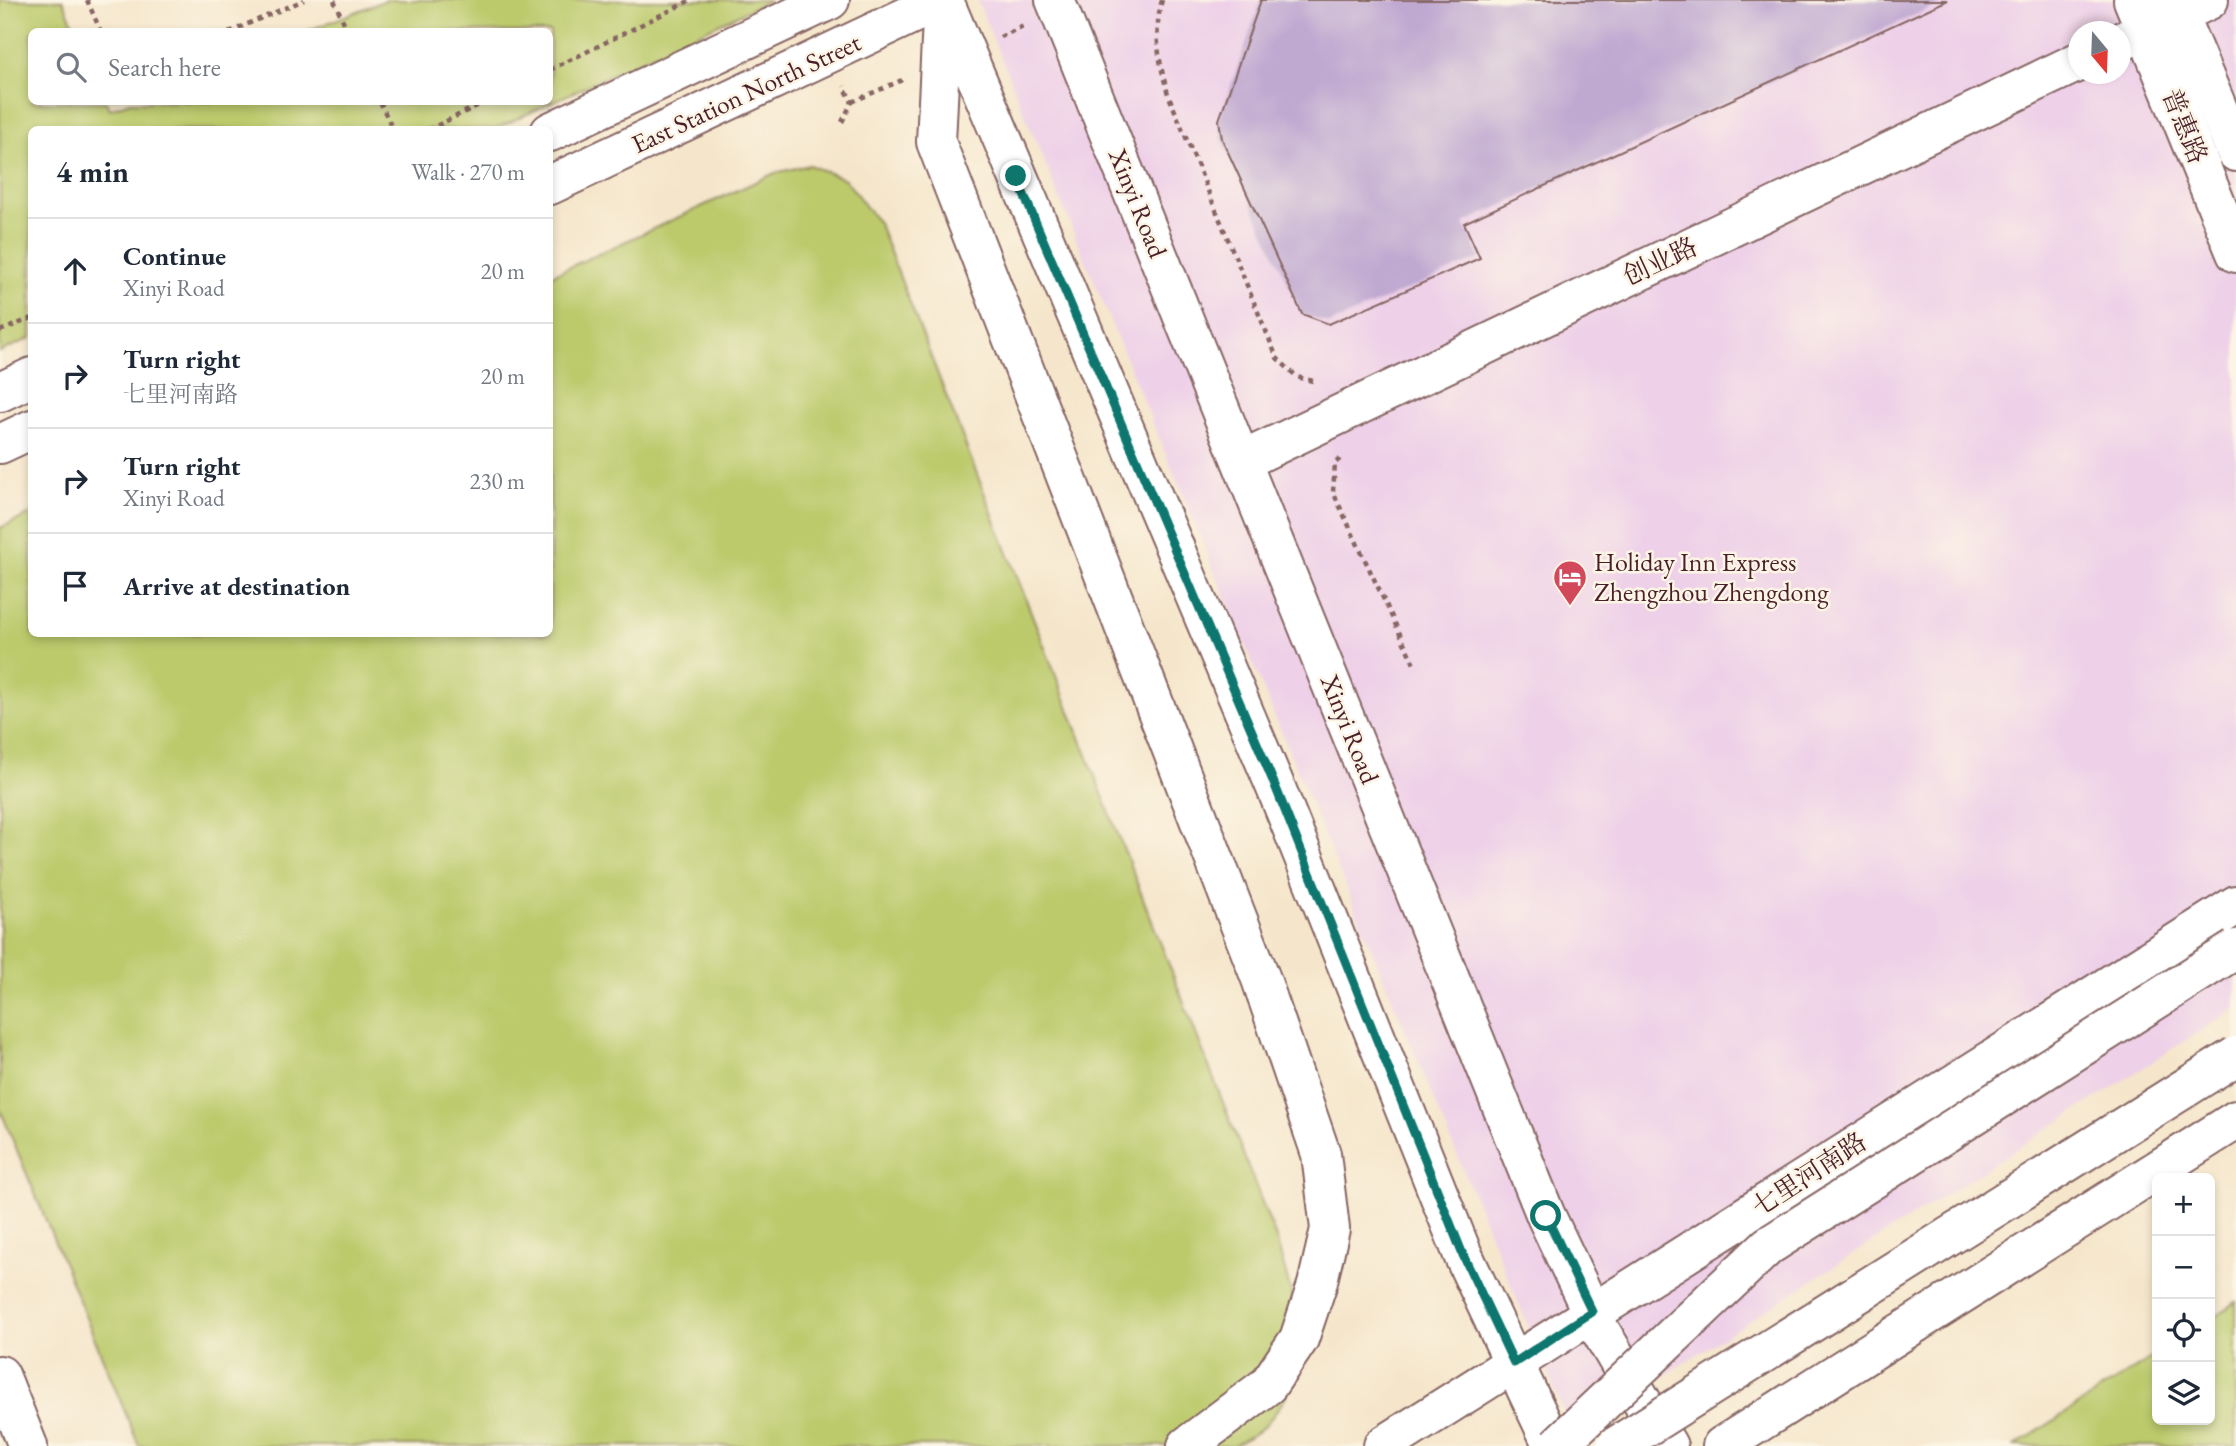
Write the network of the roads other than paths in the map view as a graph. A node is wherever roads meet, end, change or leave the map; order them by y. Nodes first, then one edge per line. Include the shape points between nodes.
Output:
1 (830, 0) edge
2 (943, 0) edge
3 (1055, 0) edge
4 (2160, 14) edge
5 (2068, 67) edge
6 (553, 131) edge
7 (2236, 152) edge
8 (553, 184) edge
9 (2236, 253) edge
10 (28, 379) edge
11 (0, 391) edge
12 (28, 431) edge
13 (0, 444) edge
14 (1242, 461) junction
15 (2236, 905) edge
16 (2236, 949) edge
17 (2236, 1056) edge
18 (2236, 1120) edge
19 (1592, 1312) junction
20 (1514, 1363) junction
21 (0, 1375) edge
22 (28, 1446) edge
23 (1187, 1446) edge
24 (1383, 1446) edge
25 (1555, 1446) edge
26 (1616, 1446) edge
27 (1668, 1446) edge
28 (1722, 1446) edge

1 - 6 street, East Station North Street
2 - 8 street, East Station North Street
2 - 20 street via 1276,788 1463,1255
2 - 23 street via 936,142 1261,979 1321,1154 1330,1229 1299,1339 1268,1385
3 - 14 street, Xinyi Road
4 - 7 street, 普惠路
4 - 9 street, 普惠路
5 - 14 street, 创业路
10 - 11 street
12 - 13 street
14 - 19 street, Xinyi Road via 1546,1216
15 - 19 street, 七里河南路
16 - 25 street, bridge via 1768,1246
17 - 26 street, bridge
18 - 28 street
19 - 20 street, 七里河南路
19 - 27 street, Xinyi Road
20 - 24 street, 七里河南路
20 - 25 street
21 - 22 street

